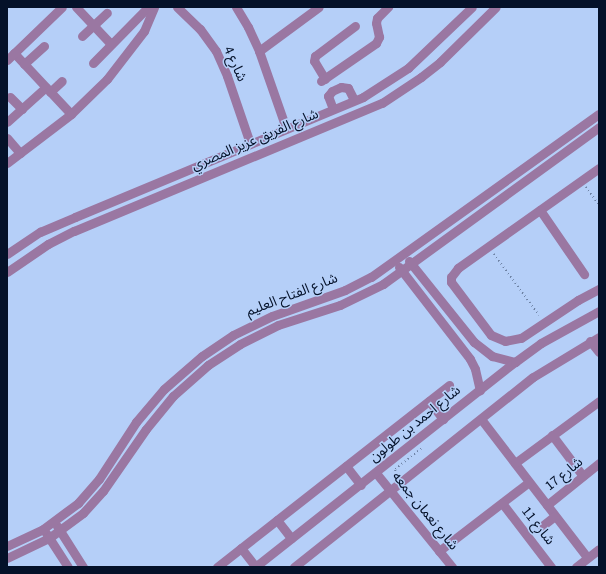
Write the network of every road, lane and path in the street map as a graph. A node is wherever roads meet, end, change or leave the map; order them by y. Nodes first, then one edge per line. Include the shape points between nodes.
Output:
1 (62, 7) edge
2 (76, 7) edge
3 (177, 7) edge
4 (236, 7) edge
5 (319, 7) edge
6 (388, 7) edge
7 (472, 7) edge
8 (496, 7) edge
9 (149, 9) edge
10 (462, 10) edge
11 (107, 13) dead end
12 (94, 25) junction
13 (354, 26) dead end
14 (82, 36) dead end
15 (112, 44) junction
16 (44, 46) dead end
17 (258, 51) junction
18 (10, 57) edge
19 (93, 62) dead end
20 (24, 64) junction
21 (62, 81) dead end
22 (48, 90) junction
23 (10, 97) dead end
24 (354, 100) junction
25 (22, 109) junction
26 (332, 109) junction
27 (71, 114) junction
28 (599, 114) edge
29 (7, 122) edge
30 (599, 127) edge
31 (286, 128) junction
32 (7, 138) edge
33 (250, 143) junction
34 (20, 153) junction
35 (7, 163) edge
36 (599, 168) edge
37 (160, 180) junction
38 (581, 180) junction
39 (137, 190) junction
40 (166, 193) junction
41 (142, 203) junction
42 (599, 205) edge
43 (540, 210) junction
44 (489, 246) junction
45 (7, 254) edge
46 (404, 255) junction
47 (394, 262) junction
48 (412, 265) junction
49 (7, 272) edge
50 (402, 272) junction
51 (584, 274) dead end
52 (429, 286) junction
53 (599, 289) edge
54 (423, 298) junction
55 (599, 311) edge
56 (544, 322) junction
57 (595, 339) edge
58 (482, 350) junction
59 (599, 352) edge
60 (202, 356) junction
61 (470, 359) junction
62 (515, 362) junction
63 (208, 365) junction
64 (449, 385) dead end
65 (480, 390) junction
66 (429, 401) junction
67 (599, 401) edge
68 (443, 419) junction
69 (481, 419) junction
70 (552, 435) junction
71 (425, 445) dead end
72 (515, 463) junction
73 (599, 463) edge
74 (346, 466) junction
75 (376, 473) junction
76 (397, 476) dead end
77 (583, 476) junction
78 (530, 482) junction
79 (360, 485) junction
80 (391, 491) junction
81 (502, 503) junction
82 (547, 505) junction
83 (555, 516) junction
84 (277, 520) junction
85 (54, 522) junction
86 (542, 526) dead end
87 (44, 529) junction
88 (60, 531) junction
89 (49, 538) junction
90 (291, 538) junction
91 (7, 546) edge
92 (241, 548) junction
93 (599, 549) edge
94 (439, 551) junction
95 (587, 557) junction
96 (7, 558) edge
97 (68, 567) edge
98 (83, 567) edge
99 (217, 567) edge
100 (256, 567) edge
101 (294, 567) edge
102 (452, 567) edge
103 (551, 567) edge
104 (576, 567) edge

1 - 18 street
2 - 12 street
3 - 33 street, شارع 4 via 200,29 216,51
4 - 17 street
5 - 17 street
6 - 13 street via 377,18 379,37 376,43 323,80 314,61 315,56
7 - 10 street, شارع الفريق عزيز المصري
8 - 40 street, شارع الفريق عزيز المصري via 421,78 382,103
9 - 15 street
9 - 27 street via 144,31 123,60
10 - 24 street, شارع الفريق عزيز المصري via 408,68 385,84
11 - 12 street
12 - 14 street
12 - 15 street
15 - 19 street
16 - 20 street
17 - 31 street
18 - 20 street
20 - 22 street
21 - 22 street
22 - 25 street
22 - 27 street
23 - 25 street
24 - 26 street, شارع الفريق عزيز المصري
24 - 26 street via 348,88 341,88 328,96
25 - 29 street
26 - 31 street, شارع الفريق عزيز المصري
27 - 34 street
28 - 46 street, شارع الفتاح العليم
30 - 48 street, شارع الفتاح العليم
31 - 33 street, شارع الفريق عزيز المصري
32 - 34 street
33 - 37 street, شارع الفريق عزيز المصري
34 - 35 street
36 - 38 street
37 - 39 street, شارع الفريق عزيز المصري
37 - 40 street via 161,187
38 - 42 path
38 - 43 street
39 - 41 street
39 - 45 street, شارع الفريق عزيز المصري via 40,232
40 - 41 street, شارع الفريق عزيز المصري
41 - 49 street, شارع الفريق عزيز المصري via 48,244
43 - 44 street
43 - 51 street
44 - 56 path
44 - 56 street via 454,272 451,282 453,287 491,335 498,339 505,341 521,338
46 - 47 street, شارع الفتاح العليم
46 - 48 street
47 - 50 street
47 - 60 street, شارع الفتاح العليم via 345,290 272,316 233,335
48 - 50 street, شارع الفتاح العليم
48 - 52 street
50 - 54 street
50 - 63 street, شارع الفتاح العليم via 362,296 278,325 240,344
52 - 54 street via 424,288
52 - 58 street
53 - 56 street
54 - 61 street
55 - 62 street, شارع احمد بن طولون via 541,343
57 - 59 street
57 - 69 street via 534,376
58 - 61 street
58 - 62 street via 498,358
60 - 63 street
60 - 85 street, شارع الفتاح العليم via 164,389 136,422 99,480 78,503
61 - 65 street
62 - 65 street, شارع احمد بن طولون
63 - 88 street, شارع الفتاح العليم via 173,396 146,429 103,491 83,513
64 - 66 street
65 - 68 street, شارع احمد بن طولون
66 - 68 street
66 - 74 street
67 - 70 street
68 - 75 street, شارع احمد بن طولون
69 - 72 street
69 - 80 street
70 - 72 street
70 - 77 street
71 - 76 path via 395,469
72 - 78 street
73 - 77 street, شارع 17
74 - 79 street
74 - 84 street
75 - 79 street, شارع احمد بن طولون
75 - 80 street, شارع نعمان جمعه
77 - 82 street, شارع 17
78 - 81 street
78 - 82 street
79 - 90 street, شارع احمد بن طولون
80 - 94 street, شارع نعمان جمعه
80 - 101 street
81 - 94 street
81 - 103 street, شارع 11
82 - 83 street
83 - 86 street
83 - 95 street
84 - 90 street
84 - 92 street
85 - 87 street, شارع الفتاح العليم
85 - 88 street
87 - 89 street
87 - 91 street, شارع الفتاح العليم
88 - 89 street, شارع الفتاح العليم
88 - 98 street
89 - 96 street, شارع الفتاح العليم
89 - 97 street
90 - 100 street, شارع احمد بن طولون
92 - 99 street
92 - 100 street
93 - 95 street
94 - 102 street, شارع نعمان جمعه
95 - 104 street

